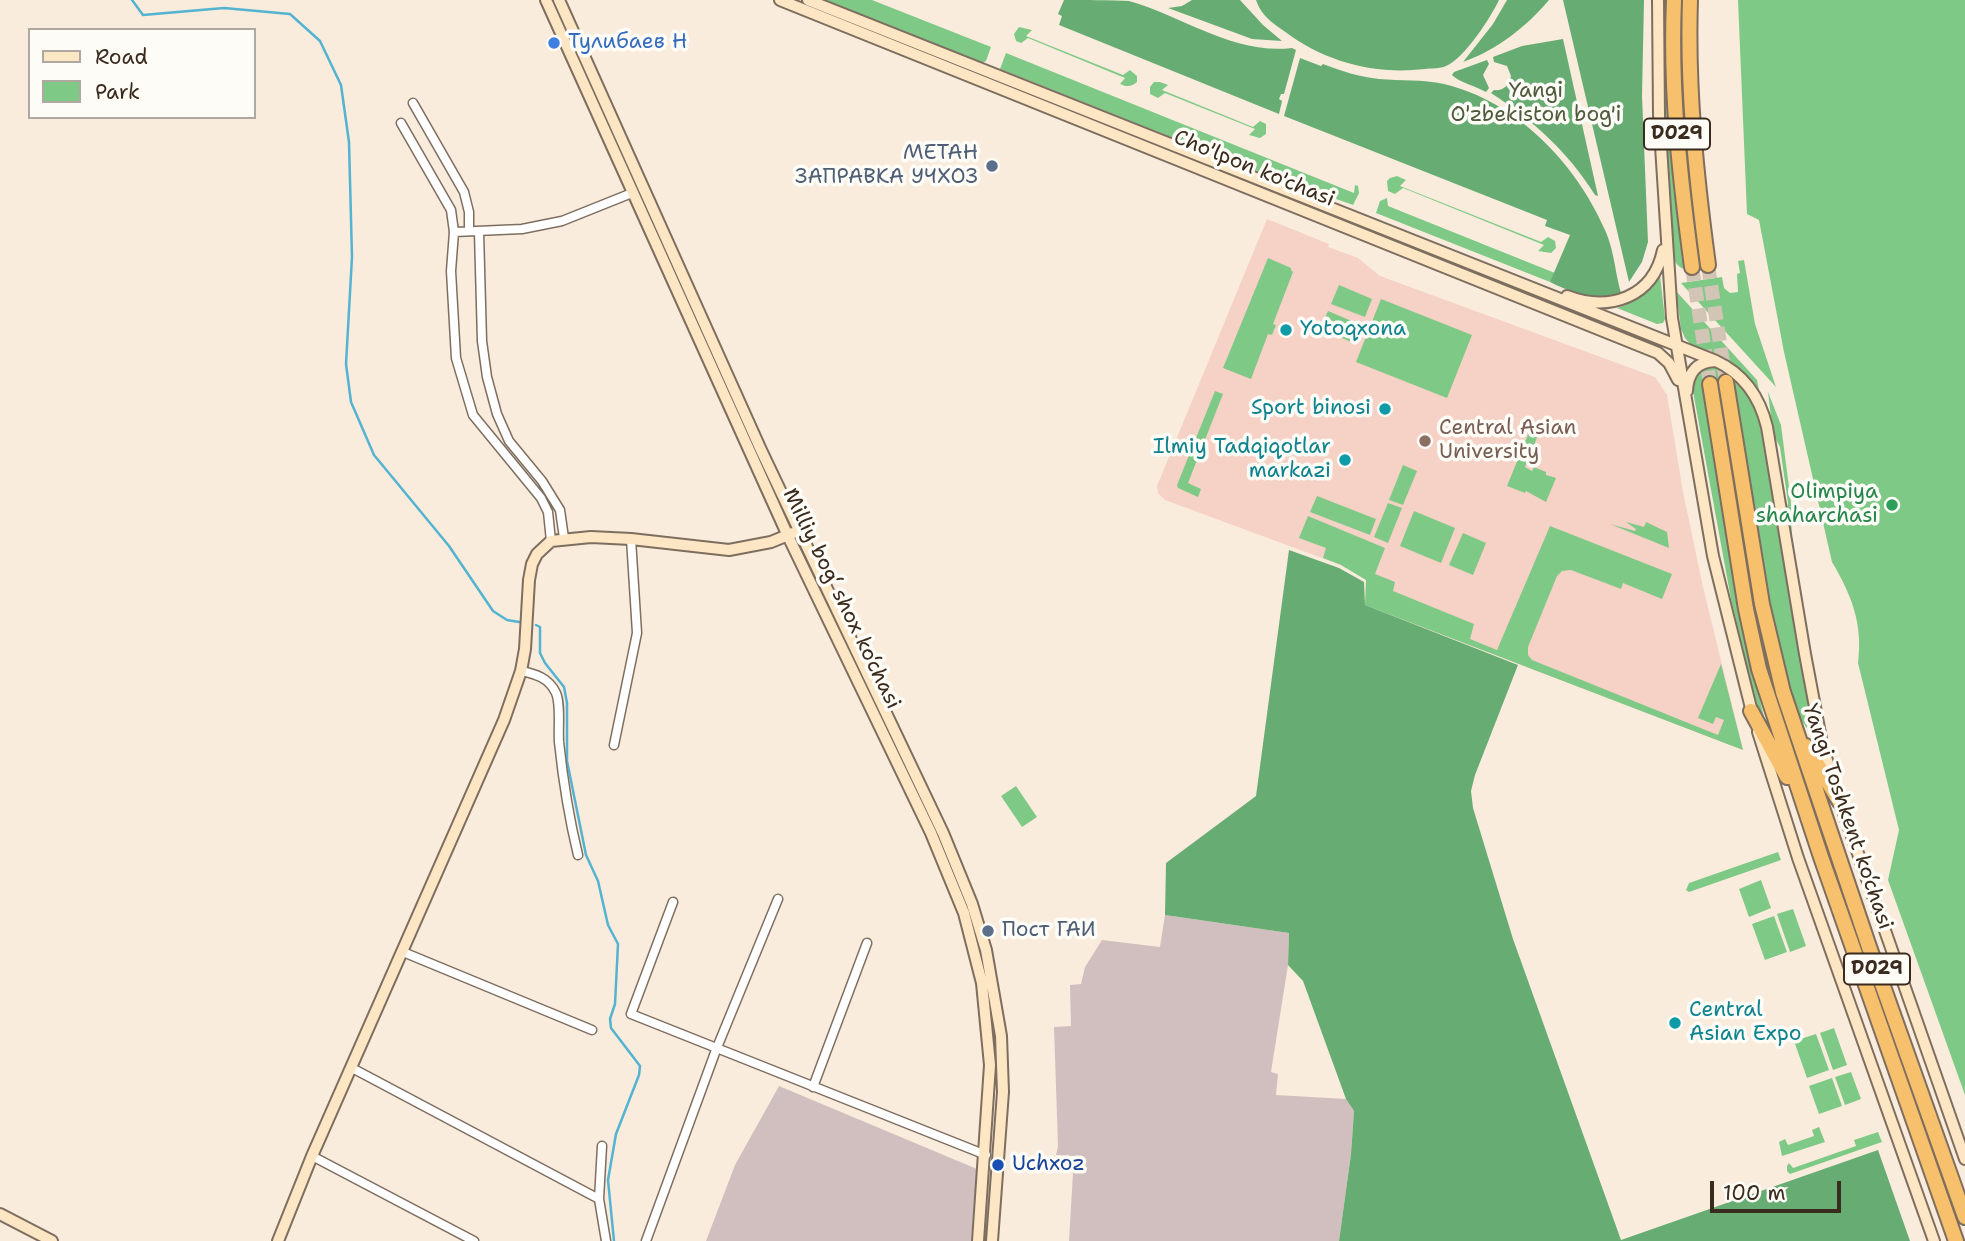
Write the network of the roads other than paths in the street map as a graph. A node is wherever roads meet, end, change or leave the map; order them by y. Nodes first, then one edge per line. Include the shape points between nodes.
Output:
1 (546, 0) edge
2 (559, 0) edge
3 (780, 0) edge
4 (807, 0) edge
5 (1658, 0) edge
6 (1674, 0) edge
7 (1690, 0) edge
8 (413, 103) dead end
9 (401, 123) dead end
10 (632, 193) junction
11 (1665, 219) junction
12 (469, 231) junction
13 (454, 232) junction
14 (479, 232) junction
15 (1708, 264) tunnel mouth
16 (1692, 267) tunnel mouth
17 (1491, 273) junction
18 (686, 297) junction
19 (1676, 345) junction
20 (712, 354) junction
21 (1716, 361) junction
22 (1726, 382) tunnel mouth
23 (1710, 384) tunnel mouth
24 (1687, 404) junction
25 (799, 530) junction
26 (788, 536) junction
27 (564, 538) junction
28 (631, 539) junction
29 (551, 541) junction
30 (521, 671) junction
31 (1751, 711) junction
32 (1784, 724) junction
33 (614, 745) dead end
34 (1840, 802) junction
35 (1806, 813) junction
36 (578, 855) dead end
37 (778, 899) dead end
38 (673, 902) dead end
39 (867, 943) dead end
40 (402, 952) junction
41 (592, 1030) dead end
42 (716, 1050) junction
43 (352, 1068) junction
44 (813, 1087) junction
45 (603, 1146) dead end
46 (986, 1155) junction
47 (312, 1156) junction
48 (1965, 1159) edge
49 (599, 1199) junction
50 (0, 1214) edge
51 (1965, 1217) edge
52 (51, 1241) edge
53 (278, 1241) edge
54 (474, 1241) edge
55 (606, 1241) edge
56 (646, 1241) edge
57 (978, 1241) edge
58 (992, 1241) edge
59 (1934, 1241) edge
60 (1956, 1241) edge

1 - 10 main road, Milliy bog‘ shox ko‘chasi
2 - 18 main road, Milliy bog‘ shox ko‘chasi
3 - 24 main road, Cho'lpon ko'chasi via 1658,353 1673,369
4 - 17 main road, Cho'lpon ko'chasi
5 - 11 main road
6 - 16 highway, D029 via 1676,127
7 - 15 highway, D029 via 1692,114
8 - 12 street via 464,192
9 - 13 street via 451,210
10 - 14 street via 562,221
10 - 18 main road, Milliy bog‘ shox ko‘chasi
11 - 17 main road via 1656,272 1643,288 1622,299 1586,302
11 - 19 main road
12 - 13 street
12 - 14 street
13 - 29 street via 451,271 456,358 472,415 541,498 548,512
14 - 27 street via 482,341 497,414 509,441 559,510
17 - 19 main road, Cho'lpon ko'chasi
18 - 20 main road, Milliy bog‘ shox ko‘chasi
19 - 21 main road, Cho'lpon ko'chasi
19 - 24 main road
20 - 25 main road, Milliy bog‘ shox ko‘chasi
20 - 26 main road, Milliy bog‘ shox ko‘chasi
21 - 24 main road via 1702,363 1692,372
21 - 34 main road, Cho'lpon ko'chasi via 1747,384 1766,421 1811,689
22 - 32 highway, Yangi Toshkent ko‘chasi / D029
23 - 32 highway, Yangi Toshkent ko‘chasi / D029 via 1759,669
24 - 31 main road via 1713,556
25 - 26 main road
25 - 58 main road, Milliy bog‘ shox ko‘chasi via 943,833 980,929 994,988 1003,1092
26 - 28 main road via 729,550
26 - 46 main road, Milliy bog‘ shox ko‘chasi via 931,833 964,913 977,959 989,1036
27 - 28 main road
27 - 29 main road
28 - 33 street via 638,633
29 - 30 main road via 537,554 528,580
30 - 36 street via 541,675 559,704 562,773
30 - 40 main road
31 - 35 highway
31 - 59 main road via 1798,858
32 - 34 highway
32 - 35 highway
32 - 51 highway, Yangi Toshkent ko‘chasi / D029
34 - 48 main road, Cho'lpon ko'chasi
35 - 60 highway, Yangi Toshkent ko‘chasi / D029
37 - 42 street
38 - 42 street via 631,1014
39 - 44 street
40 - 41 street
40 - 43 main road
42 - 44 street
42 - 56 street
43 - 47 main road
43 - 49 street
44 - 46 street
45 - 49 street
46 - 57 main road, Milliy bog‘ shox ko‘chasi
47 - 53 main road
47 - 54 street
49 - 55 street
50 - 52 main road

